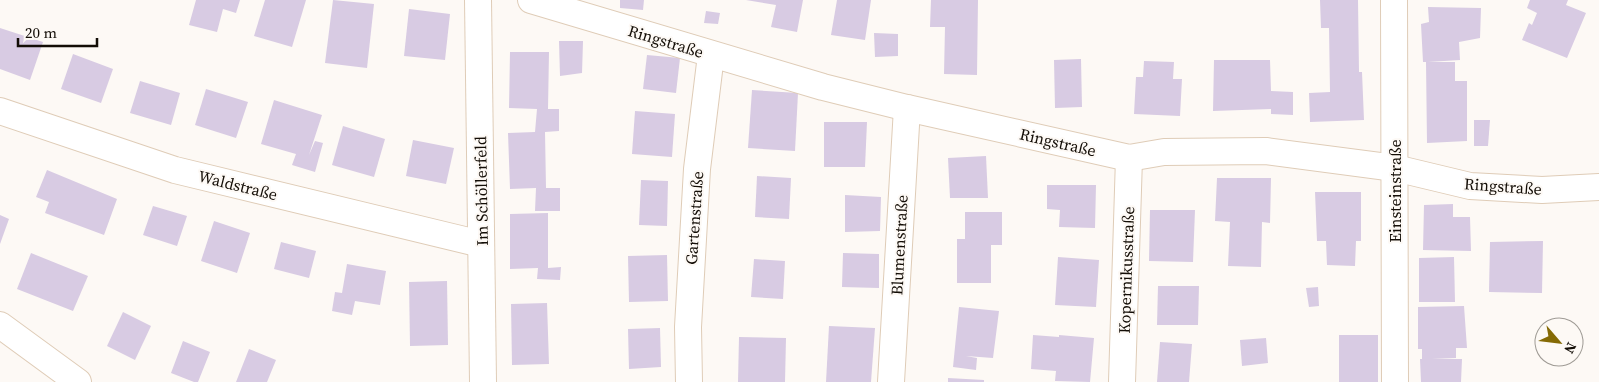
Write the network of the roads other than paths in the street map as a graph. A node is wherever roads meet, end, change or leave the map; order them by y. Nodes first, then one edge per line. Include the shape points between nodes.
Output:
1 (478, 0) edge
2 (531, 0) edge
3 (1394, 0) edge
4 (712, 55) junction
5 (907, 108) junction
6 (0, 111) edge
7 (1129, 158) junction
8 (1395, 168) junction
9 (1599, 187) edge
10 (481, 244) junction
11 (0, 325) edge
12 (78, 382) edge
13 (482, 382) edge
14 (689, 382) edge
15 (891, 382) edge
16 (1122, 382) edge
17 (1395, 382) edge

1 - 10 street, Im Schöllerfeld
2 - 4 street, Ringstraße
3 - 8 street, Einsteinstraße
4 - 5 street, Ringstraße
4 - 14 street, Gartenstraße via 697,169 688,327
5 - 7 street, Ringstraße
5 - 15 street, Blumenstraße
6 - 10 street, Waldstraße via 175,170
7 - 8 street, Ringstraße via 1164,152 1266,151
7 - 16 street, Kopernikusstraße
8 - 9 street, Ringstraße via 1470,186 1542,190
8 - 17 street, Einsteinstraße
10 - 13 street, Im Schöllerfeld
11 - 12 street

